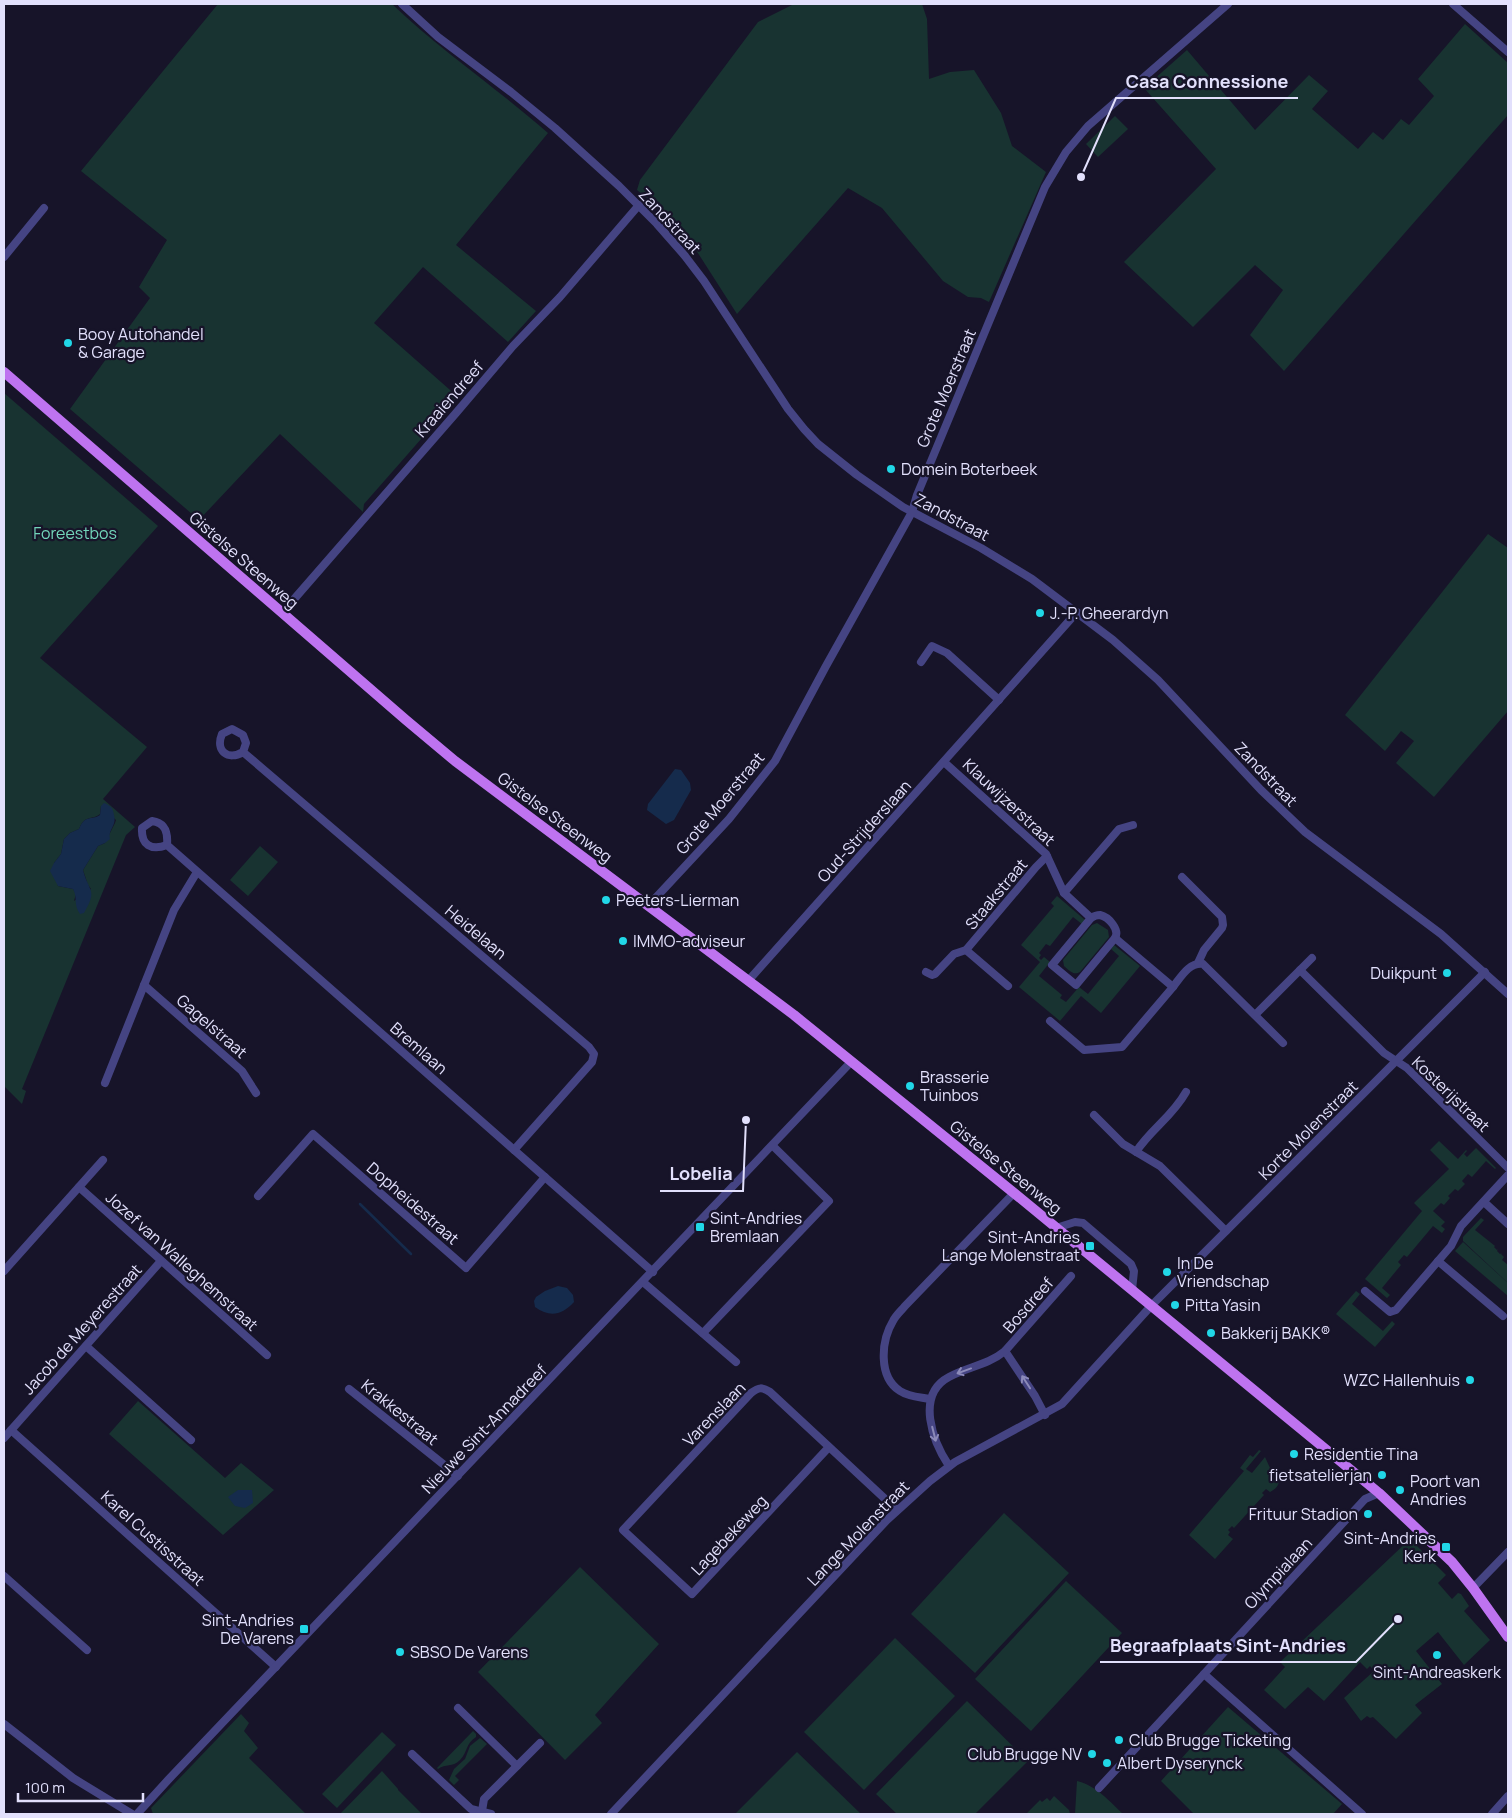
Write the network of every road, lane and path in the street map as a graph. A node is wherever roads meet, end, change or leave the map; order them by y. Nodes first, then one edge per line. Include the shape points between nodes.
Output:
1 (402, 4) edge
2 (1228, 4) edge
3 (1454, 4) edge
4 (1508, 52) edge
5 (638, 206) junction
6 (44, 208) dead end
7 (4, 257) edge
8 (4, 372) edge
9 (912, 512) junction
10 (1078, 612) junction
11 (282, 613) junction
12 (921, 662) dead end
13 (999, 700) junction
14 (243, 752) dead end
15 (944, 762) junction
16 (1133, 825) dead end
17 (167, 846) dead end
18 (1047, 856) junction
19 (197, 872) junction
20 (1182, 877) dead end
21 (1064, 893) junction
22 (648, 906) junction
23 (1091, 918) junction
24 (1115, 938) junction
25 (966, 950) junction
26 (1312, 958) dead end
27 (1198, 963) junction
28 (1300, 970) junction
29 (926, 972) dead end
30 (1485, 972) junction
31 (748, 981) junction
32 (144, 985) junction
33 (1008, 986) dead end
34 (1173, 986) junction
35 (1508, 994) edge
36 (1256, 1014) junction
37 (1050, 1021) dead end
38 (1283, 1043) dead end
39 (851, 1062) junction
40 (1396, 1062) junction
41 (105, 1083) dead end
42 (1186, 1092) dead end
43 (256, 1093) dead end
44 (1094, 1116) dead end
45 (772, 1146) junction
46 (514, 1150) junction
47 (1136, 1152) junction
48 (103, 1160) dead end
49 (1508, 1168) edge
50 (1508, 1175) edge
51 (545, 1177) junction
52 (79, 1187) junction
53 (1014, 1193) junction
54 (258, 1196) dead end
55 (1484, 1202) junction
56 (1508, 1224) edge
57 (1056, 1228) junction
58 (1226, 1231) junction
59 (161, 1261) junction
60 (1438, 1261) junction
61 (4, 1271) edge
62 (653, 1272) junction
63 (1071, 1276) dead end
64 (643, 1282) junction
65 (1132, 1290) junction
66 (1365, 1291) dead end
67 (1151, 1306) junction
68 (1503, 1316) dead end
69 (703, 1333) junction
70 (86, 1346) junction
71 (1005, 1352) junction
72 (267, 1355) dead end
73 (736, 1362) dead end
74 (349, 1388) dead end
75 (930, 1398) junction
76 (1045, 1415) junction
77 (11, 1430) junction
78 (4, 1438) edge
79 (191, 1440) dead end
80 (829, 1447) junction
81 (950, 1466) junction
82 (458, 1476) junction
83 (1379, 1493) junction
84 (897, 1510) junction
85 (623, 1530) joint
86 (1508, 1552) edge
87 (4, 1576) edge
88 (1473, 1588) junction
89 (1508, 1637) edge
90 (87, 1650) dead end
91 (276, 1667) junction
92 (1204, 1674) junction
93 (458, 1708) dead end
94 (4, 1724) edge
95 (540, 1743) dead end
96 (412, 1754) dead end
97 (517, 1766) junction
98 (1099, 1788) dead end
99 (1508, 1796) edge
100 (480, 1812) edge
101 (132, 1814) edge
102 (137, 1814) edge
103 (491, 1814) edge
104 (611, 1814) edge
105 (1362, 1814) edge
106 (1492, 1814) edge

1 - 5 street, Zandstraat via 438,37 549,123
2 - 9 street, Grote Moerstraat via 1088,126 1052,173
3 - 4 street
5 - 9 street, Zandstraat via 667,234 704,280 804,429 857,475
5 - 11 street, Kraaiendreef via 560,297 512,346
6 - 7 street
8 - 11 main road, Gistelse Steenweg
9 - 10 street, Zandstraat via 1012,566
9 - 22 street, Grote Moerstraat via 779,755 736,811
10 - 13 street, Oud-Strijderslaan
10 - 30 street, Zandstraat via 1158,680 1305,832 1441,934
11 - 22 main road, Gistelse Steenweg via 454,760
12 - 13 street via 932,646 947,653
13 - 15 street, Oud-Strijderslaan
14 - 46 street, Heidelaan via 594,1054 592,1062
15 - 18 street, Klauwijzerstraat
15 - 31 street, Oud-Strijderslaan
16 - 21 street via 1119,829
17 - 19 street, Bremlaan
18 - 21 street, Klauwijzerstraat
18 - 25 street, Staakstraat
19 - 32 street via 174,910
19 - 46 street, Bremlaan
20 - 27 street via 1223,921 1222,928
21 - 23 street, Klauwijzerstraat
22 - 31 main road, Gistelse Steenweg
23 - 24 street, Klauwijzerstraat via 1103,916 1117,930
23 - 24 street via 1052,965 1076,985
24 - 34 street, Klauwijzerstraat
25 - 29 street, Staakstraat via 954,954 932,976
25 - 33 street, Staakstraat
26 - 28 street
27 - 34 street via 1190,966
27 - 36 street via 1206,966
28 - 36 street
28 - 40 street, Kosterijstraat
30 - 35 street, Zandstraat
30 - 40 street, Korte Molenstraat
31 - 39 main road, Gistelse Steenweg
32 - 41 street
32 - 43 street, Gagelstraat via 242,1071
34 - 37 street via 1122,1047 1084,1050
36 - 38 street
39 - 45 street, Nieuwe Sint-Annadreef
39 - 53 main road, Gistelse Steenweg
40 - 49 street, Kosterijstraat via 1407,1068
40 - 58 street, Korte Molenstraat
42 - 47 street via 1178,1107
44 - 47 street
45 - 62 street, Nieuwe Sint-Annadreef
45 - 69 street via 829,1201
46 - 51 street, Bremlaan
47 - 58 street via 1160,1166
48 - 52 street
50 - 55 street
51 - 54 street, Dopheidestraat via 466,1268 313,1134
51 - 62 street, Bremlaan
52 - 59 street, Jozef van Walleghemstraat
52 - 61 street
53 - 57 main road, Gistelse Steenweg
53 - 75 street via 905,1306 890,1327 884,1357 890,1382 906,1394
55 - 56 street
55 - 60 street via 1461,1226 1451,1246
57 - 65 main road, Gistelse Steenweg
57 - 65 street, Gistelse Steenweg via 1075,1222 1083,1224 1131,1264 1134,1271
58 - 67 street, Korte Molenstraat
59 - 70 street, Jacob de Meyerestraat
59 - 72 street, Jozef van Walleghemstraat
60 - 66 street via 1393,1312
60 - 68 street
62 - 64 street, Nieuwe Sint-Annadreef
63 - 71 street, Bosdreef
64 - 69 street
64 - 82 street, Nieuwe Sint-Annadreef
65 - 67 main road, Gistelse Steenweg
67 - 76 street, Lange Molenstraat via 1062,1404
67 - 83 main road, Gistelse Steenweg
69 - 73 street
70 - 77 street, Jacob de Meyerestraat
70 - 79 street
71 -> 75 street, Bosdreef via 947,1378
76 -> 71 street, Bosdreef
74 - 82 street, Krakkestraat
75 -> 81 street via 935,1439
76 - 81 street, Lange Molenstraat
77 - 78 street, Jacob de Meyerestraat
77 - 91 street, Karel Custisstraat
80 - 84 street, Varenslaan
80 - 85 street, Varenslaan via 770,1392 759,1388
80 - 85 street, Lagebekeweg via 692,1594
81 - 84 street, Lange Molenstraat
82 - 91 street, Nieuwe Sint-Annadreef
83 - 88 main road, Gistelse Steenweg via 1452,1562
83 - 92 street, Olympialaan via 1366,1499
84 - 104 street, Lange Molenstraat
86 - 88 street
87 - 90 street
88 - 89 main road, Gistelse Steenweg
91 - 102 street, Nieuwe Sint-Annadreef
92 - 98 street, Olympialaan
92 - 105 street
93 - 97 street
94 - 101 street via 62,1770
95 - 97 street
96 - 100 street via 471,1809
97 - 100 street via 484,1799
99 - 106 street
100 - 103 street

